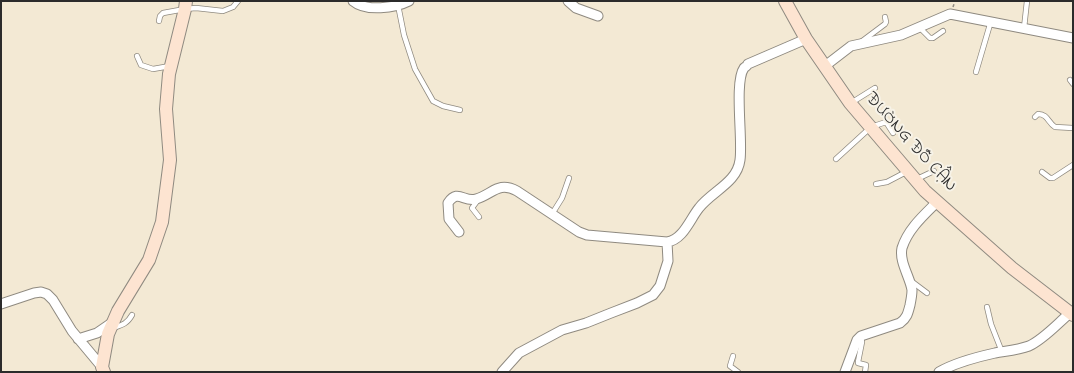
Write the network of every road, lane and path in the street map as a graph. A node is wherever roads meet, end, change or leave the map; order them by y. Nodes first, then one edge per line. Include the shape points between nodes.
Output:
1 (238, 1) edge
2 (353, 1) edge
3 (409, 1) edge
4 (568, 1) edge
5 (785, 1) edge
6 (1027, 1) edge
7 (186, 5) edge
8 (398, 5) junction
9 (598, 16) dead end
10 (885, 17) dead end
11 (159, 21) dead end
12 (990, 21) junction
13 (919, 27) junction
14 (1024, 28) junction
15 (943, 31) dead end
16 (806, 38) junction
17 (1073, 38) edge
18 (858, 44) junction
19 (137, 56) dead end
20 (170, 66) junction
21 (825, 66) junction
22 (976, 72) dead end
23 (875, 88) dead end
24 (850, 104) junction
25 (460, 110) dead end
26 (1035, 117) dead end
27 (871, 127) junction
28 (1073, 128) edge
29 (893, 133) dead end
30 (836, 159) dead end
31 (1073, 165) edge
32 (934, 171) dead end
33 (1042, 172) dead end
34 (912, 176) junction
35 (569, 178) dead end
36 (876, 184) dead end
37 (480, 197) junction
38 (937, 202) junction
39 (552, 215) junction
40 (479, 217) dead end
41 (459, 232) dead end
42 (667, 242) junction
43 (909, 280) junction
44 (927, 293) dead end
45 (1, 304) edge
46 (987, 306) dead end
47 (1072, 314) edge
48 (132, 315) dead end
49 (112, 325) junction
50 (861, 336) junction
51 (78, 339) junction
52 (1002, 352) junction
53 (733, 356) dead end
54 (103, 370) edge
55 (502, 372) edge
56 (738, 372) edge
57 (845, 372) edge
58 (865, 372) edge
59 (939, 372) edge

1 - 7 lane via 233,7 223,11
2 - 8 street via 358,5 374,8
3 - 8 street
4 - 9 street via 576,8
5 - 16 main road, ĐƯỜNG ĐỖ CẬN
6 - 14 lane
7 - 11 lane via 163,14
7 - 20 main road
8 - 25 lane via 415,69 433,101
10 - 18 lane via 885,24
12 - 13 street via 950,14
12 - 14 street
12 - 22 lane
13 - 15 lane via 930,38
13 - 18 street via 901,35
14 - 17 street
16 - 21 main road, ĐƯỜNG ĐỖ CẬN
16 - 42 street via 744,68 740,89 740,160 737,172 699,207 679,237 673,242
18 - 21 street via 846,49
19 - 20 lane via 141,65 148,68
20 - 49 main road via 166,109 170,160 162,222 149,260
21 - 24 main road, ĐƯỜNG ĐỖ CẬN
23 - 24 lane
24 - 27 main road, ĐƯỜNG ĐỖ CẬN
26 - 28 lane via 1042,114 1055,127
27 - 29 lane via 886,122
27 - 30 lane
27 - 34 main road, ĐƯỜNG ĐỖ CẬN
31 - 33 lane via 1053,178
32 - 34 lane
34 - 36 lane
34 - 38 main road, ĐƯỜNG ĐỖ CẬN
35 - 39 lane
37 - 39 street via 496,189 510,188
37 - 40 lane via 472,208
37 - 41 street via 470,200 456,196 448,203 449,219
38 - 43 street via 916,223 903,247 902,259
38 - 47 main road, ĐƯỜNG ĐỖ CẬN via 1012,268
39 - 42 street via 587,235
42 - 55 street via 668,261 660,286 653,295 556,333 519,352
43 - 44 lane
43 - 50 street via 912,294 905,320
45 - 51 street via 34,293 47,294
46 - 52 lane
47 - 52 street via 1029,346
48 - 49 lane via 124,325
49 - 51 street
49 - 54 main road via 108,334
50 - 57 street via 857,340
50 - 58 lane via 858,363 866,365
51 - 54 street
52 - 59 street via 949,366
53 - 56 lane via 730,368

